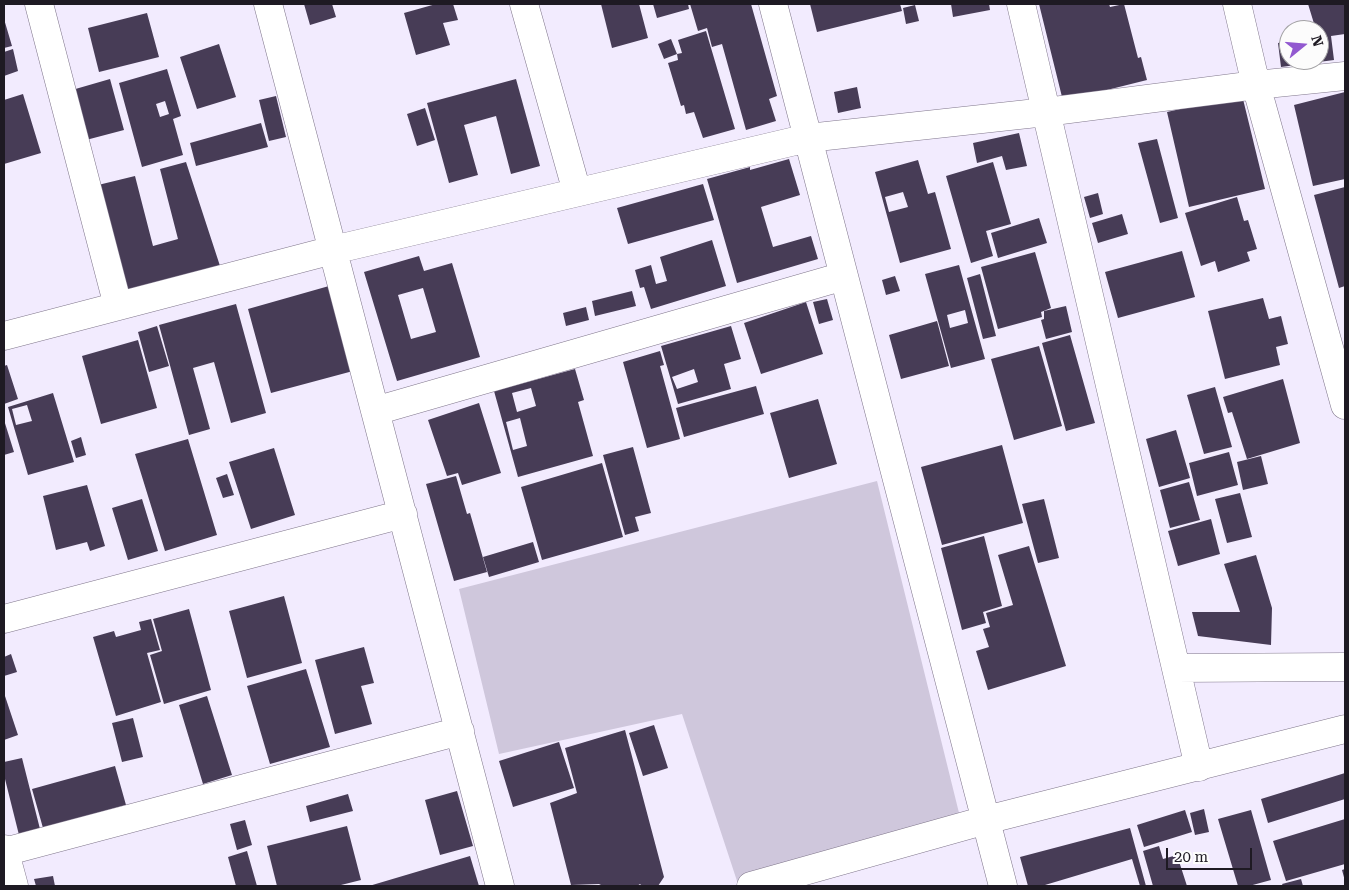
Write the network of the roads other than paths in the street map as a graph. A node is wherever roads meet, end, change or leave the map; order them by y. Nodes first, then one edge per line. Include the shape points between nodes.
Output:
1 (39, 4) edge
2 (268, 4) edge
3 (524, 4) edge
4 (773, 4) edge
5 (1021, 4) edge
6 (1237, 4) edge
7 (1345, 76) edge
8 (1256, 85) junction
9 (1046, 112) junction
10 (808, 138) junction
11 (577, 192) junction
12 (333, 250) junction
13 (844, 276) junction
14 (118, 306) junction
15 (4, 336) edge
16 (1345, 406) edge
17 (375, 410) junction
18 (403, 514) junction
19 (4, 619) edge
20 (1345, 667) edge
21 (1176, 668) junction
22 (1345, 730) edge
23 (460, 731) junction
24 (1200, 767) junction
25 (986, 820) junction
26 (4, 851) edge
27 (14, 886) edge
28 (500, 886) edge
29 (754, 886) edge
30 (1003, 886) edge

1 - 14 street
2 - 12 street
3 - 11 street
4 - 10 street
5 - 9 street
6 - 8 street
7 - 8 street
8 - 9 street
8 - 16 street
9 - 10 street
9 - 21 street
10 - 11 street
10 - 13 street
11 - 12 street
12 - 14 street
12 - 17 street
13 - 17 street
13 - 25 street
14 - 15 street
17 - 18 street
18 - 19 street
18 - 23 street
20 - 21 street
21 - 24 street
22 - 24 street
23 - 26 street
23 - 28 street
24 - 25 street
25 - 29 street
25 - 30 street
26 - 27 street

